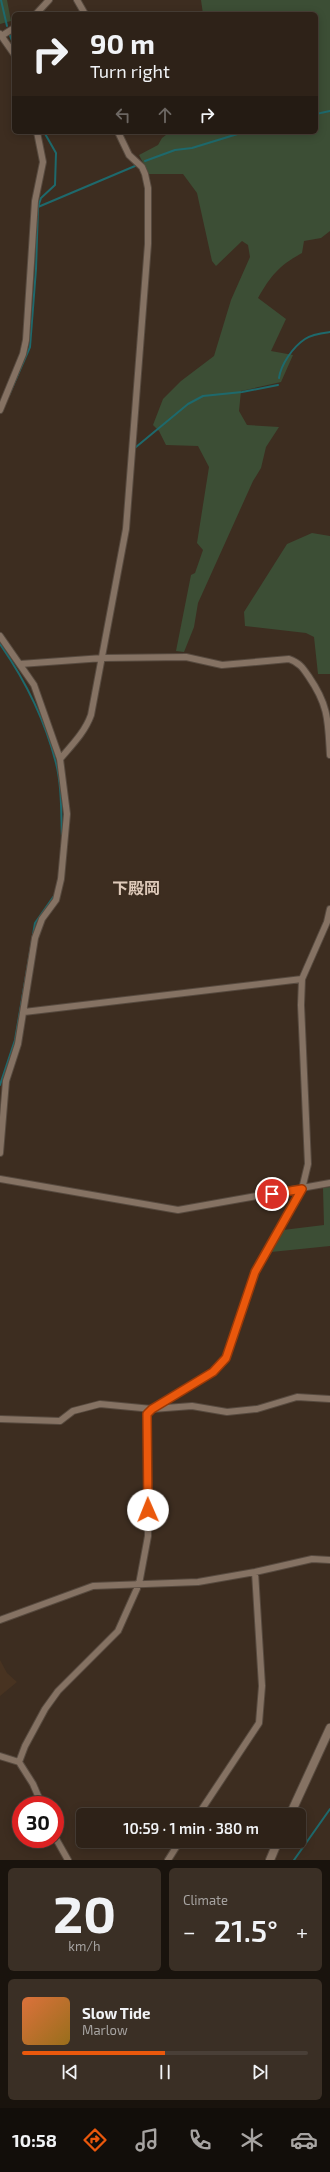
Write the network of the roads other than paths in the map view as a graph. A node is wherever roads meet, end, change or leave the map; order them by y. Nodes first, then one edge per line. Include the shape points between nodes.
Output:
1 (49, 0) edge
2 (77, 0) edge
3 (38, 12) edge
4 (84, 12) edge
5 (12, 29) edge
6 (1, 35) edge
7 (12, 51) edge
8 (38, 134) edge
9 (119, 134) edge
10 (0, 410) edge
11 (0, 636) edge
12 (103, 658) junction
13 (20, 664) junction
14 (330, 755) edge
15 (60, 759) junction
16 (330, 909) edge
17 (302, 979) junction
18 (24, 1012) junction
19 (0, 1153) edge
20 (0, 1179) edge
21 (330, 1183) edge
22 (302, 1189) junction
23 (330, 1399) edge
24 (152, 1409) junction
25 (0, 1419) edge
26 (330, 1560) edge
27 (255, 1572) junction
28 (139, 1584) junction
29 (0, 1620) edge
30 (330, 1728) edge
31 (0, 1756) edge
32 (19, 1762) junction
33 (38, 1796) edge
34 (203, 1808) edge
35 (293, 1808) edge
36 (61, 1848) edge
37 (176, 1848) edge
38 (275, 1848) edge
39 (68, 1860) edge
40 (168, 1860) edge
41 (270, 1860) edge

1 - 3 street
2 - 4 street
5 - 6 street
6 - 7 street
8 - 10 street via 43,162 35,201 26,340 23,354
9 - 12 street via 129,155 142,167 145,174 148,188 148,244 126,529
11 - 13 street
12 - 13 street
12 - 14 street via 186,657 222,665 278,659 299,662 325,704
12 - 15 street via 88,724
13 - 15 street via 34,685
15 - 18 street via 67,814 64,858 56,900 42,919 35,938
16 - 17 street via 327,922
17 - 18 street
17 - 22 street via 308,1164
18 - 19 street via 18,1044 6,1081
20 - 22 street via 178,1210
21 - 22 street
22 - 24 street via 255,1272 226,1358 213,1372
23 - 24 street via 297,1397 256,1409 227,1412 192,1406
24 - 25 street via 100,1404 73,1411 60,1421
24 - 28 street via 147,1414 146,1425 148,1536
26 - 27 street via 312,1559
27 - 28 street via 198,1582
27 - 34 street via 262,1686 259,1723
28 - 29 street via 93,1586
28 - 32 street via 118,1631 58,1691 41,1716
30 - 35 street
31 - 32 street
32 - 33 street
36 - 39 street
37 - 40 street
38 - 41 street

